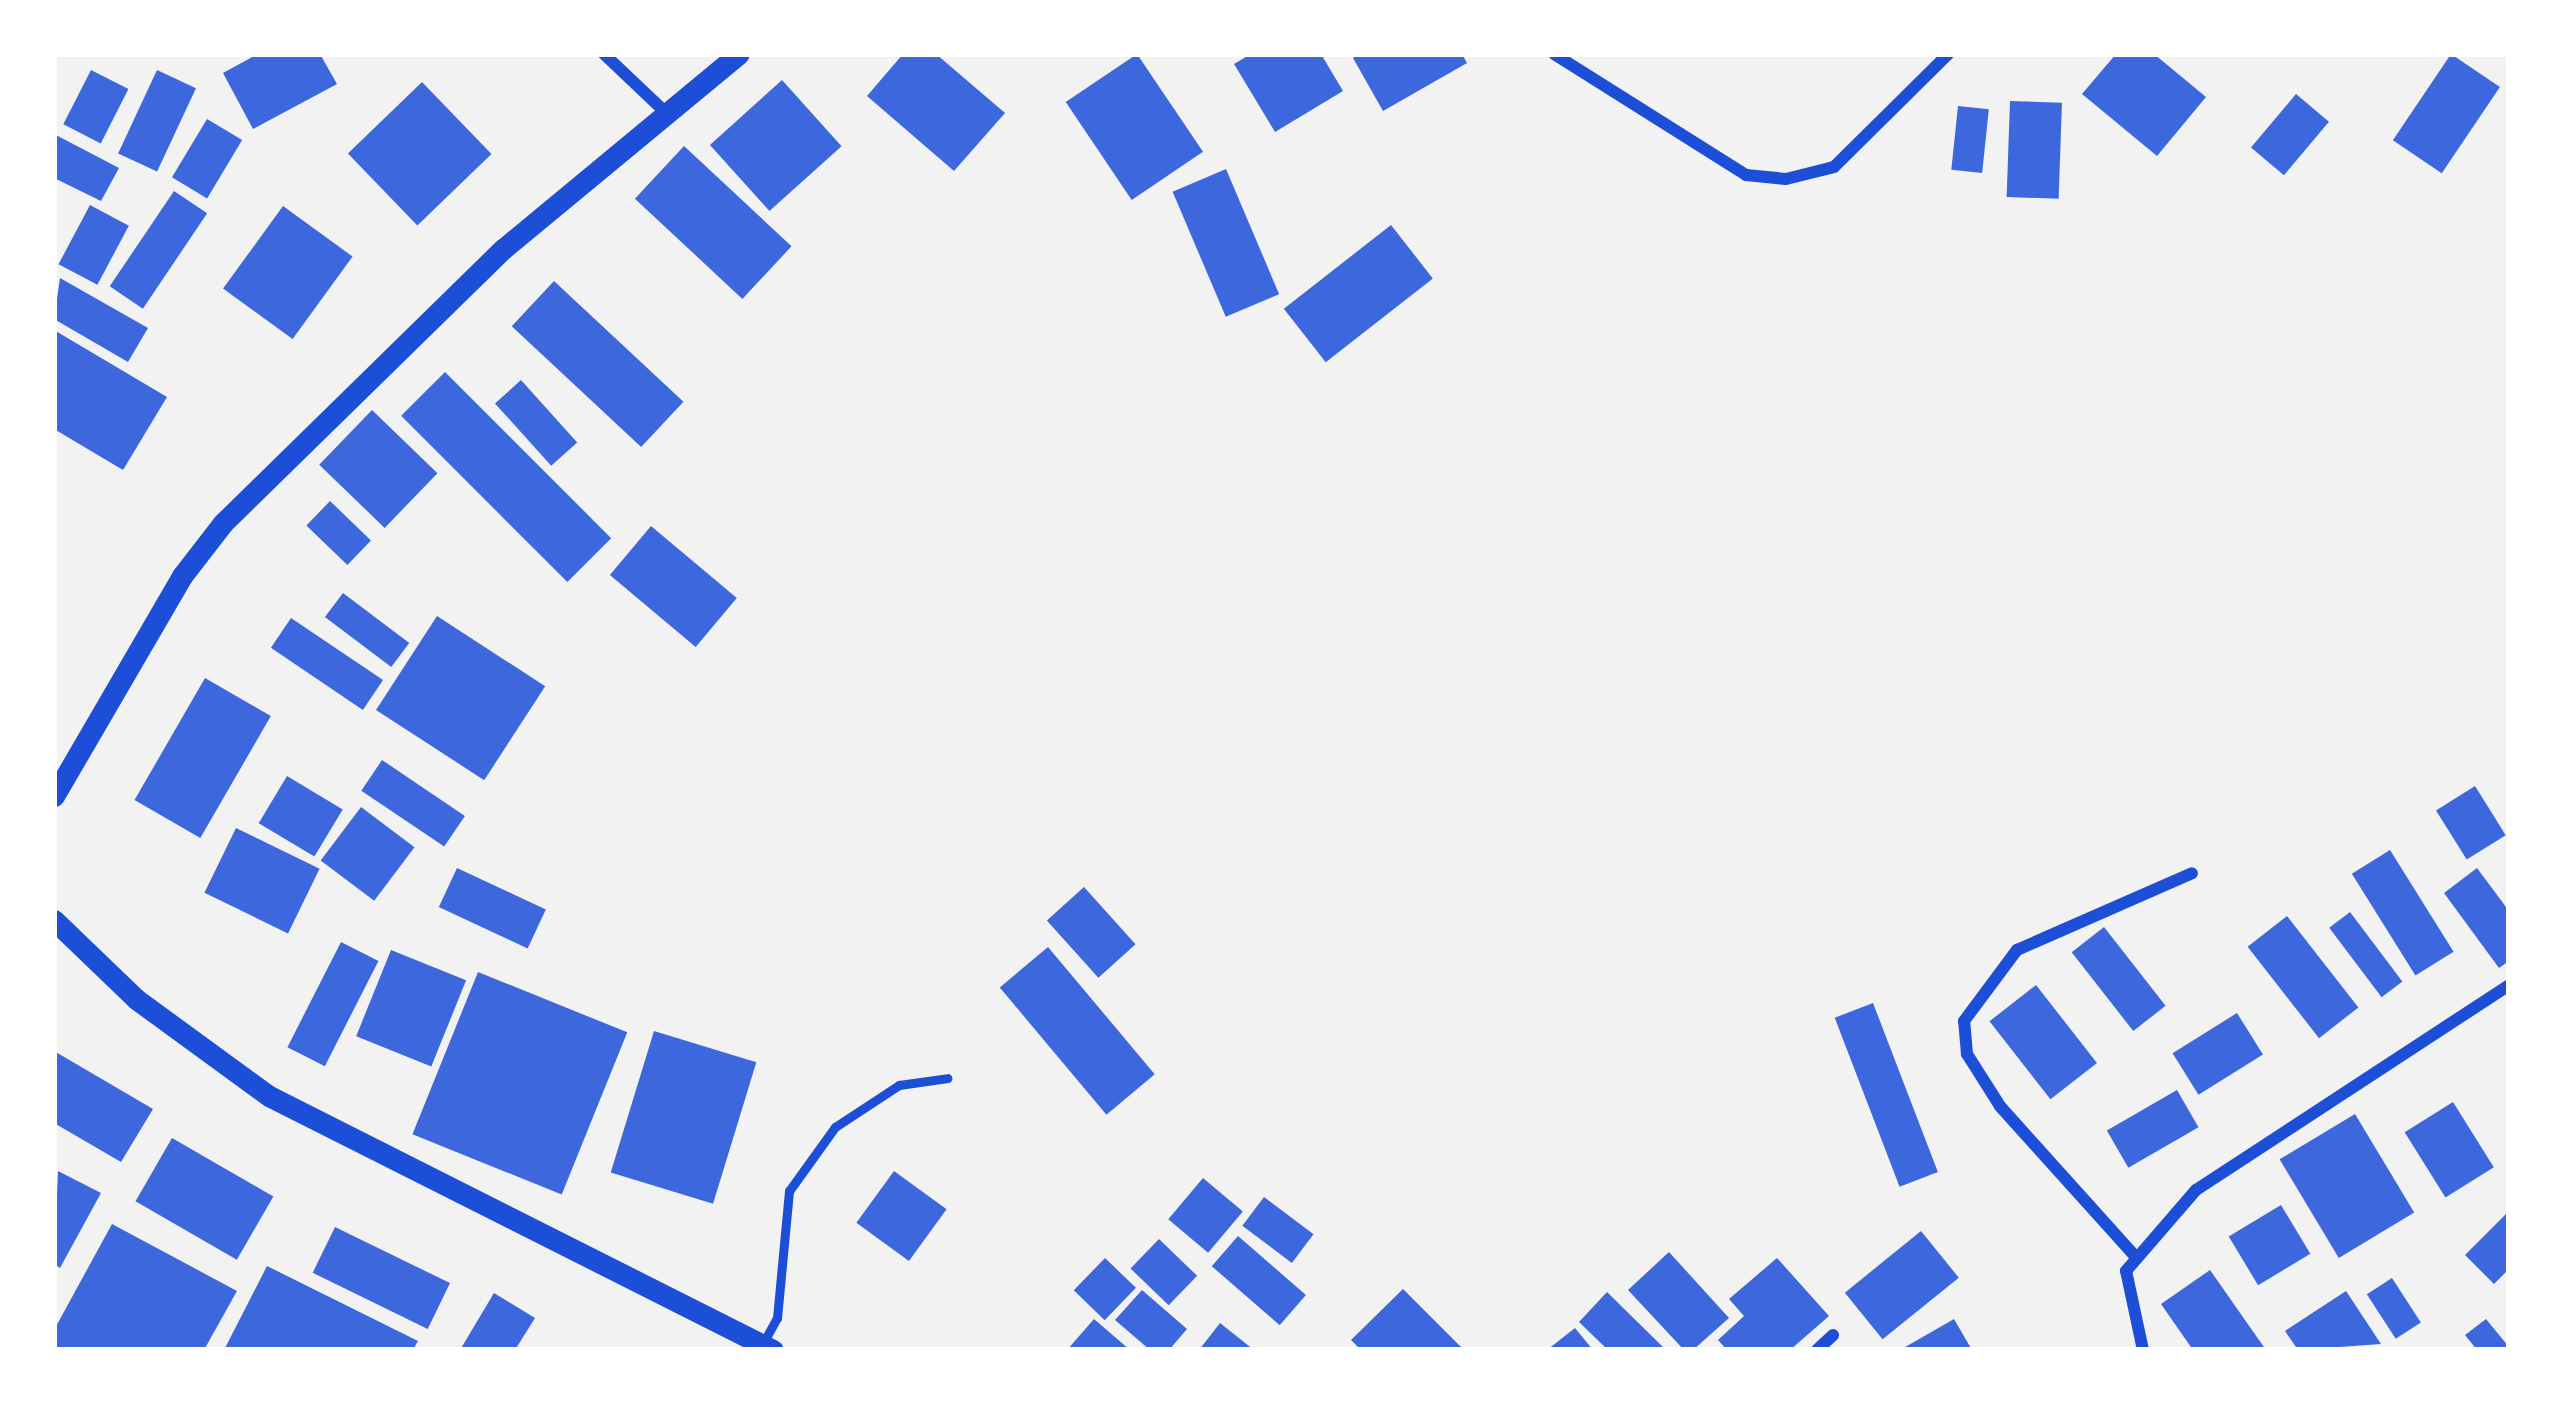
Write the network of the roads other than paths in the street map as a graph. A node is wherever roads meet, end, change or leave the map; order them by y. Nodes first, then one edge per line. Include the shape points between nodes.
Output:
1 (604, 54) edge
2 (739, 54) edge
3 (1554, 54) edge
4 (1948, 54) edge
5 (664, 111) junction
6 (54, 796) edge
7 (2192, 873) dead end
8 (54, 920) edge
9 (2509, 985) edge
10 (948, 1078) dead end
11 (2134, 1255) junction
12 (1833, 1335) dead end
13 (768, 1347) edge
14 (1817, 1350) edge
15 (2144, 1350) edge

1 - 5 street
2 - 5 street
3 - 4 street via 1746,175 1786,179 1834,166
5 - 6 street via 503,249 223,523 182,576
7 - 11 street via 2017,950 1964,1021 1966,1054 2000,1106
8 - 13 street via 152,1012 269,1096
9 - 11 street via 2196,1190
10 - 13 lane via 899,1085 835,1126 789,1191
11 - 15 street via 2123,1283
12 - 14 street

